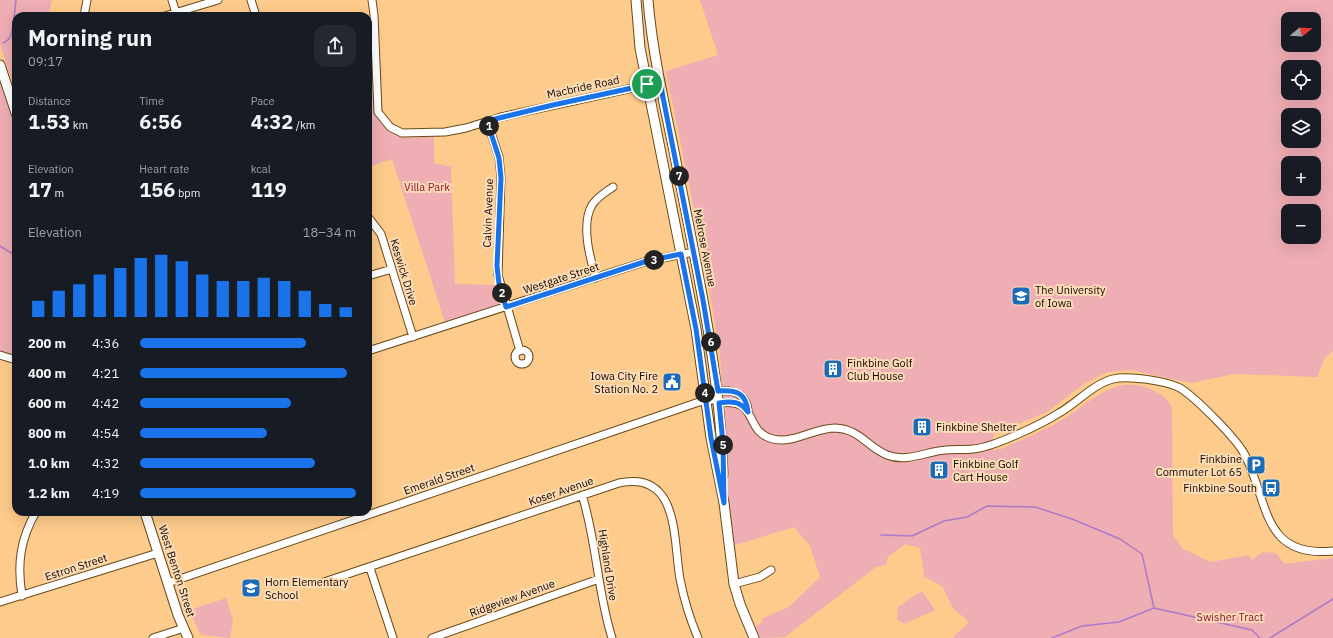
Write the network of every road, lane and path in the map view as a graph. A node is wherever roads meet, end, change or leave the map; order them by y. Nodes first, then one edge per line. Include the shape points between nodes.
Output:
1 (87, 0) edge
2 (172, 0) edge
3 (218, 0) edge
4 (251, 0) edge
5 (372, 0) edge
6 (636, 0) edge
7 (648, 0) edge
8 (85, 12) edge
9 (176, 12) edge
10 (179, 12) edge
11 (255, 12) edge
12 (0, 65) edge
13 (660, 82) junction
14 (647, 84) junction
15 (12, 92) edge
16 (487, 121) junction
17 (613, 187) dead end
18 (372, 222) edge
19 (694, 252) junction
20 (681, 254) junction
21 (392, 269) junction
22 (372, 275) edge
23 (596, 278) junction
24 (506, 307) junction
25 (413, 337) junction
26 (372, 351) edge
27 (520, 351) dead end
28 (0, 355) edge
29 (12, 359) edge
30 (718, 398) junction
31 (706, 401) junction
32 (748, 412) junction
33 (582, 495) junction
34 (724, 503) junction
35 (372, 514) edge
36 (34, 516) edge
37 (146, 516) edge
38 (366, 516) edge
39 (1333, 551) edge
40 (158, 553) junction
41 (370, 568) junction
42 (771, 570) dead end
43 (599, 579) junction
44 (324, 582) dead end
45 (168, 583) junction
46 (734, 584) junction
47 (22, 596) junction
48 (0, 602) edge
49 (184, 628) junction
50 (153, 638) edge
51 (188, 638) edge
52 (393, 638) edge
53 (432, 638) edge
54 (612, 638) edge
55 (698, 638) edge
56 (754, 638) edge

1 - 8 street
2 - 9 street
3 - 10 street
4 - 11 street
5 - 16 street, Macbride Road via 378,112 390,127 402,133 445,132
6 - 14 main road, Melrose Avenue via 640,48
7 - 13 main road, Melrose Avenue
12 - 15 main road
13 - 14 street, Macbride Road
13 - 19 main road, Melrose Avenue
14 - 16 street, Macbride Road
14 - 20 main road, Melrose Avenue
16 - 24 street, Calvin Avenue via 499,158 501,178 497,266
17 - 23 street via 597,199 589,214 588,242
18 - 21 street, Keswick Drive via 381,234
19 - 20 street, Westgate Street
19 - 30 main road, Melrose Avenue
20 - 23 street, Westgate Street via 647,261
20 - 31 main road, Melrose Avenue via 696,329
21 - 22 street
21 - 25 street, Keswick Drive
23 - 24 street, Westgate Street
24 - 25 street, Westgate Street
24 - 27 street, Calvin Avenue
25 - 26 street, Westgate Street
28 - 29 street
30 - 31 street, Emerald Street
30 - 32 street via 736,402
30 - 32 street via 732,391 739,394 745,398
30 - 34 main road, Melrose Avenue via 723,443
31 - 34 main road, Melrose Avenue
31 - 35 street, Emerald Street
32 - 39 street via 757,430 771,438 784,440 828,428 843,429 859,434 887,455 905,458 947,449 972,449 990,445 1060,413 1098,386 1113,379 1130,378 1166,384 1179,388 1206,409 1243,452 1274,529 1282,540 1294,548 1306,551
33 - 41 street, Koser Avenue
33 - 43 street, Highland Drive via 593,534
33 - 55 street, Koser Avenue via 634,481 649,485 662,494 672,514 683,592
34 - 46 main road, Melrose Avenue
36 - 47 street via 26,530 20,557 19,578
37 - 40 main road, West Benton Street
38 - 45 street, Emerald Street
40 - 45 main road, West Benton Street
40 - 47 street, Estron Street
41 - 44 street, Koser Avenue
41 - 52 street
42 - 46 street via 765,576
43 - 53 street, Ridgeview Avenue
43 - 54 street, Highland Drive
45 - 49 main road, West Benton Street
46 - 56 main road, Melrose Avenue
47 - 48 street, Estron Street
49 - 50 street
49 - 51 main road, West Benton Street

